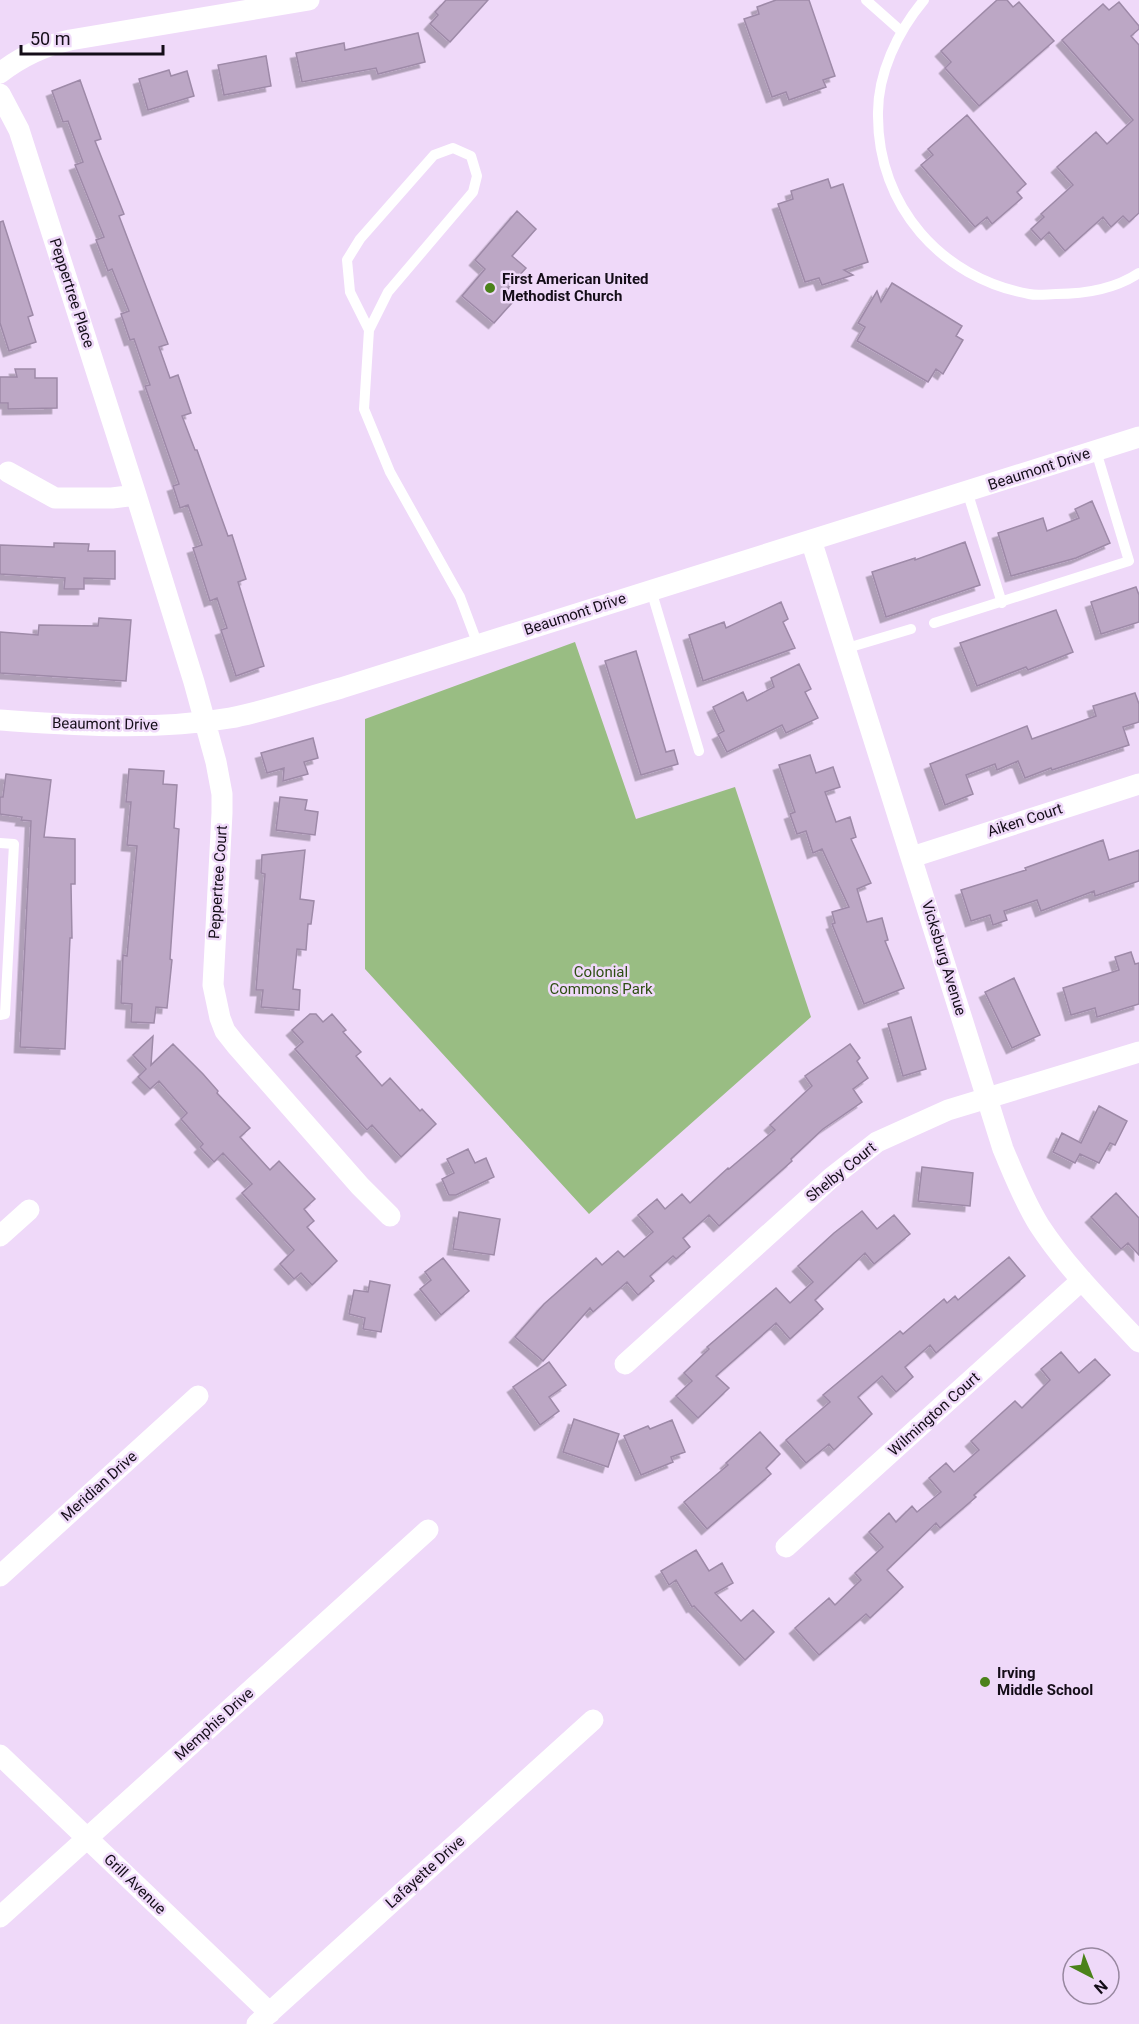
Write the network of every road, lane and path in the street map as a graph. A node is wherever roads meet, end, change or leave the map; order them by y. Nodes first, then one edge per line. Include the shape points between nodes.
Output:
1 (309, 0) edge
2 (866, 0) edge
3 (924, 0) edge
4 (901, 31) junction
5 (0, 73) edge
6 (0, 94) edge
7 (1139, 273) edge
8 (369, 330) junction
9 (1139, 437) edge
10 (1096, 450) junction
11 (8, 472) dead end
12 (967, 491) junction
13 (136, 495) junction
14 (811, 540) junction
15 (651, 590) junction
16 (1002, 603) junction
17 (934, 623) dead end
18 (911, 629) dead end
19 (478, 645) junction
20 (844, 649) junction
21 (0, 720) edge
22 (205, 721) junction
23 (699, 752) dead end
24 (1139, 784) edge
25 (0, 843) edge
26 (912, 857) junction
27 (0, 1015) edge
28 (1139, 1052) edge
29 (988, 1099) junction
30 (28, 1210) dead end
31 (390, 1216) dead end
32 (0, 1236) edge
33 (1082, 1280) junction
34 (1139, 1342) edge
35 (625, 1364) dead end
36 (198, 1396) dead end
37 (428, 1530) dead end
38 (786, 1547) dead end
39 (0, 1576) edge
40 (593, 1719) dead end
41 (0, 1755) edge
42 (88, 1839) junction
43 (0, 1917) edge
44 (264, 2018) edge

1 - 5 street via 44,46
2 - 4 lane
3 - 4 lane
4 - 7 lane via 884,72 878,115 884,166 905,214 938,253 981,280 1030,295 1082,294
6 - 13 street, Peppertree Place via 19,130
8 - 8 lane via 388,292 473,192 477,176 471,156 453,148 434,155 347,260 350,292
8 - 19 lane via 364,409 390,472 460,597
9 - 10 street, Beaumont Drive
10 - 12 street, Beaumont Drive
10 - 16 lane via 1130,561
11 - 13 street via 55,498
12 - 14 street, Beaumont Drive
12 - 16 lane
13 - 22 street, Peppertree Court
14 - 15 street, Beaumont Drive
14 - 20 street, Vicksburg Avenue
15 - 19 street, Beaumont Drive
15 - 23 lane
16 - 17 lane
18 - 20 lane
19 - 22 street, Beaumont Drive via 263,710
20 - 26 street, Vicksburg Avenue
21 - 22 street, Beaumont Drive via 127,726
22 - 31 street, Peppertree Court via 222,794 213,962 220,1018 236,1045
24 - 26 street, Aiken Court
25 - 27 lane via 14,844 5,1014
26 - 29 street, Vicksburg Avenue
28 - 29 street, Shelby Court
29 - 33 street, Vicksburg Avenue via 1003,1149 1028,1206
29 - 35 street, Shelby Court via 906,1128 857,1156
30 - 32 street
33 - 34 street, Vicksburg Avenue
33 - 38 street, Wilmington Court
36 - 39 street, Meridian Drive
37 - 42 street, Memphis Drive
40 - 44 street, Lafayette Drive
41 - 42 street, Grill Avenue
42 - 43 street, Memphis Drive
42 - 44 street, Grill Avenue

